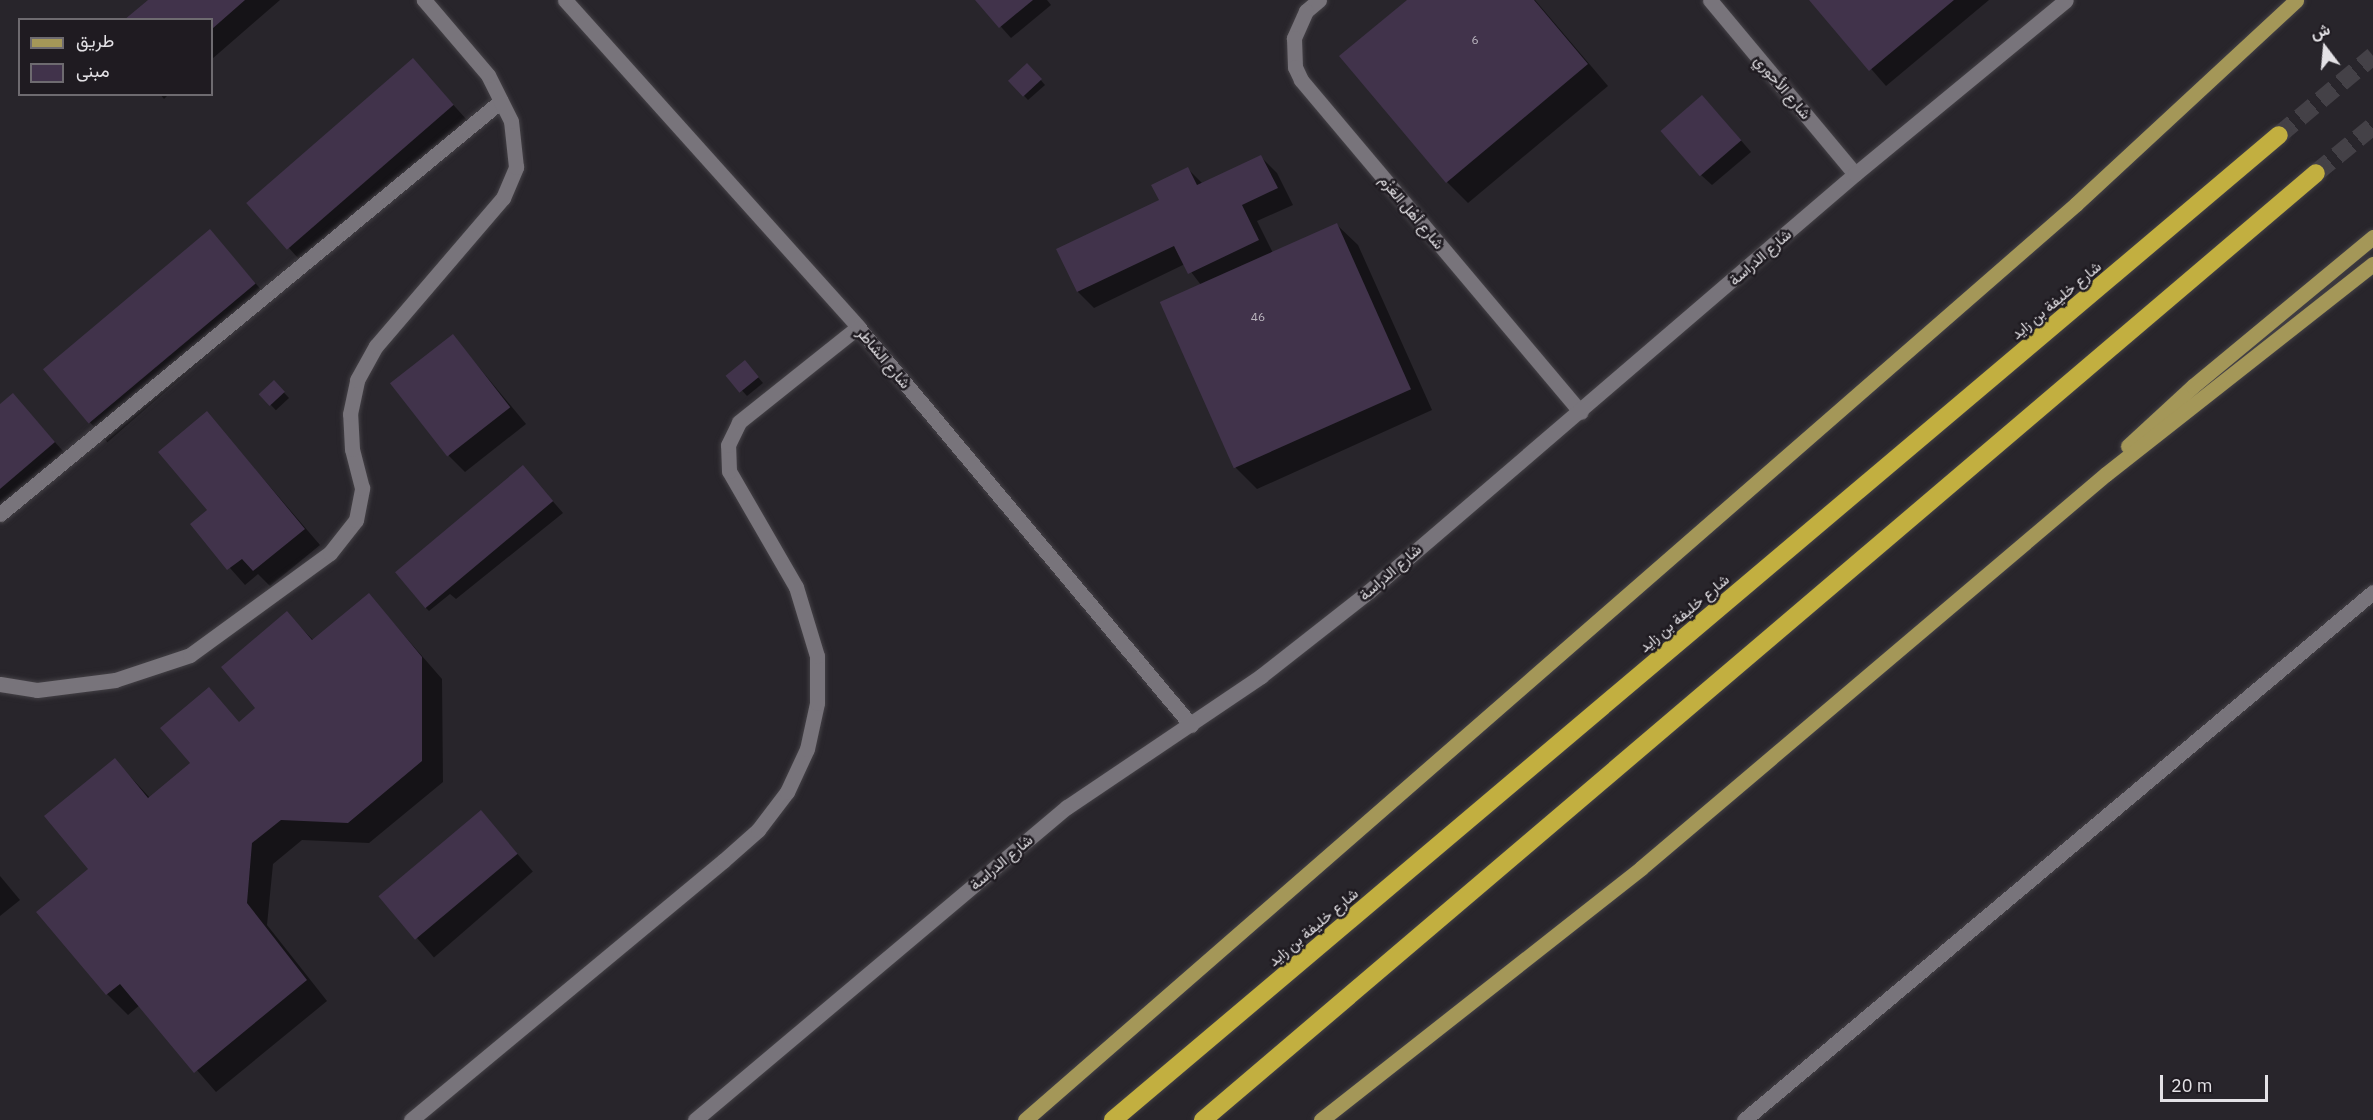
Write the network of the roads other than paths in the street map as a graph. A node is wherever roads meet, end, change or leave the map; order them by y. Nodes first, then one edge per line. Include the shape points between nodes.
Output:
1 (424, 0) edge
2 (566, 0) edge
3 (1319, 0) edge
4 (1710, 0) edge
5 (2066, 0) edge
6 (2296, 0) edge
7 (501, 101) junction
8 (2279, 135) tunnel mouth
9 (2316, 173) tunnel mouth
10 (1855, 174) junction
11 (2373, 237) edge
12 (2373, 264) edge
13 (858, 327) junction
14 (1581, 412) junction
15 (2106, 474) junction
16 (0, 514) edge
17 (2373, 592) edge
18 (0, 684) edge
19 (1191, 725) junction
20 (411, 1120) edge
21 (695, 1120) edge
22 (1024, 1120) edge
23 (1113, 1120) edge
24 (1203, 1120) edge
25 (1322, 1120) edge
26 (1744, 1120) edge

1 - 7 street via 488,75
2 - 13 street, شارع الشاطر
3 - 14 street, شارع أهْل العَزْم via 1306,11 1294,38 1294,60 1301,80
4 - 10 street, شارع الأحوري
5 - 10 street, شارع الدراسة
6 - 22 main road via 2067,212
7 - 16 street
7 - 18 street via 511,121 516,167 503,198 383,337 357,380 350,414 352,449 362,488 356,520 330,553 190,655 115,680 37,690
8 - 23 highway, شارع خليفة بن زايد
9 - 24 highway
10 - 14 street, شارع الدراسة
11 - 15 main road via 2153,421
12 - 15 main road
13 - 19 street, شارع الشاطر
13 - 20 street via 739,422 728,445 729,471 766,529 795,587 818,656 817,703 807,749 787,792 758,830 732,854
14 - 19 street, شارع الدراسة via 1291,654
15 - 25 main road via 1641,868
17 - 26 street
19 - 21 street, شارع الدراسة via 1132,760 1067,807

